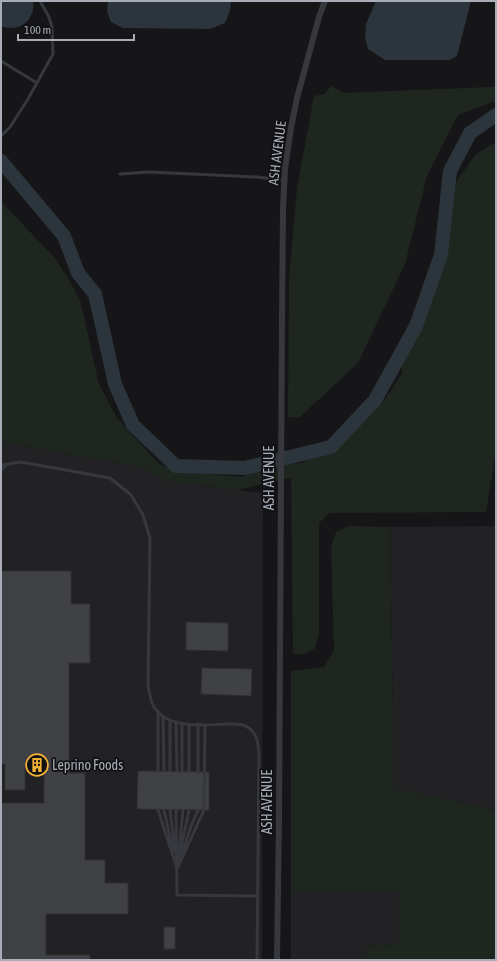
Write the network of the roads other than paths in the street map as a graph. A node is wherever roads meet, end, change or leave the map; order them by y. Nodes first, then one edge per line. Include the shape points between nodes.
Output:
1 (40, 1) edge
2 (326, 1) edge
3 (1, 61) edge
4 (38, 83) junction
5 (1, 136) edge
6 (120, 174) dead end
7 (284, 180) junction
8 (7, 464) junction
9 (1, 465) edge
10 (1, 470) edge
11 (158, 711) junction
12 (163, 716) junction
13 (170, 720) junction
14 (176, 722) junction
15 (182, 724) junction
16 (189, 724) junction
17 (198, 724) junction
18 (205, 725) junction
19 (158, 771) dead end
20 (164, 771) dead end
21 (170, 771) dead end
22 (177, 771) dead end
23 (182, 771) dead end
24 (189, 771) dead end
25 (198, 772) dead end
26 (158, 810) dead end
27 (164, 810) dead end
28 (170, 810) dead end
29 (176, 810) dead end
30 (183, 810) dead end
31 (189, 810) dead end
32 (198, 810) dead end
33 (177, 869) junction
34 (258, 896) junction
35 (257, 960) edge
36 (277, 960) edge

1 - 4 lane via 52,27 54,54
2 - 7 street, ASH AVENUE via 319,17 297,98
3 - 4 lane
4 - 5 lane via 10,127
6 - 7 lane via 149,172
7 - 36 street, ASH AVENUE
8 - 9 lane
8 - 10 lane
8 - 11 lane via 29,463 110,478 131,495 143,515 150,538 148,685 152,703
11 - 12 lane
11 - 19 lane
12 - 13 lane
12 - 20 lane
13 - 14 lane
13 - 21 lane
14 - 15 lane
14 - 22 lane
15 - 16 lane
15 - 23 lane
16 - 17 lane
16 - 24 lane
17 - 18 lane
17 - 25 lane
18 - 33 lane via 204,810
18 - 34 lane via 238,724 250,728 257,738
26 - 33 lane
27 - 33 lane
28 - 33 lane
29 - 33 lane
30 - 33 lane
31 - 33 lane
32 - 33 lane
33 - 34 lane via 177,895
34 - 35 lane

